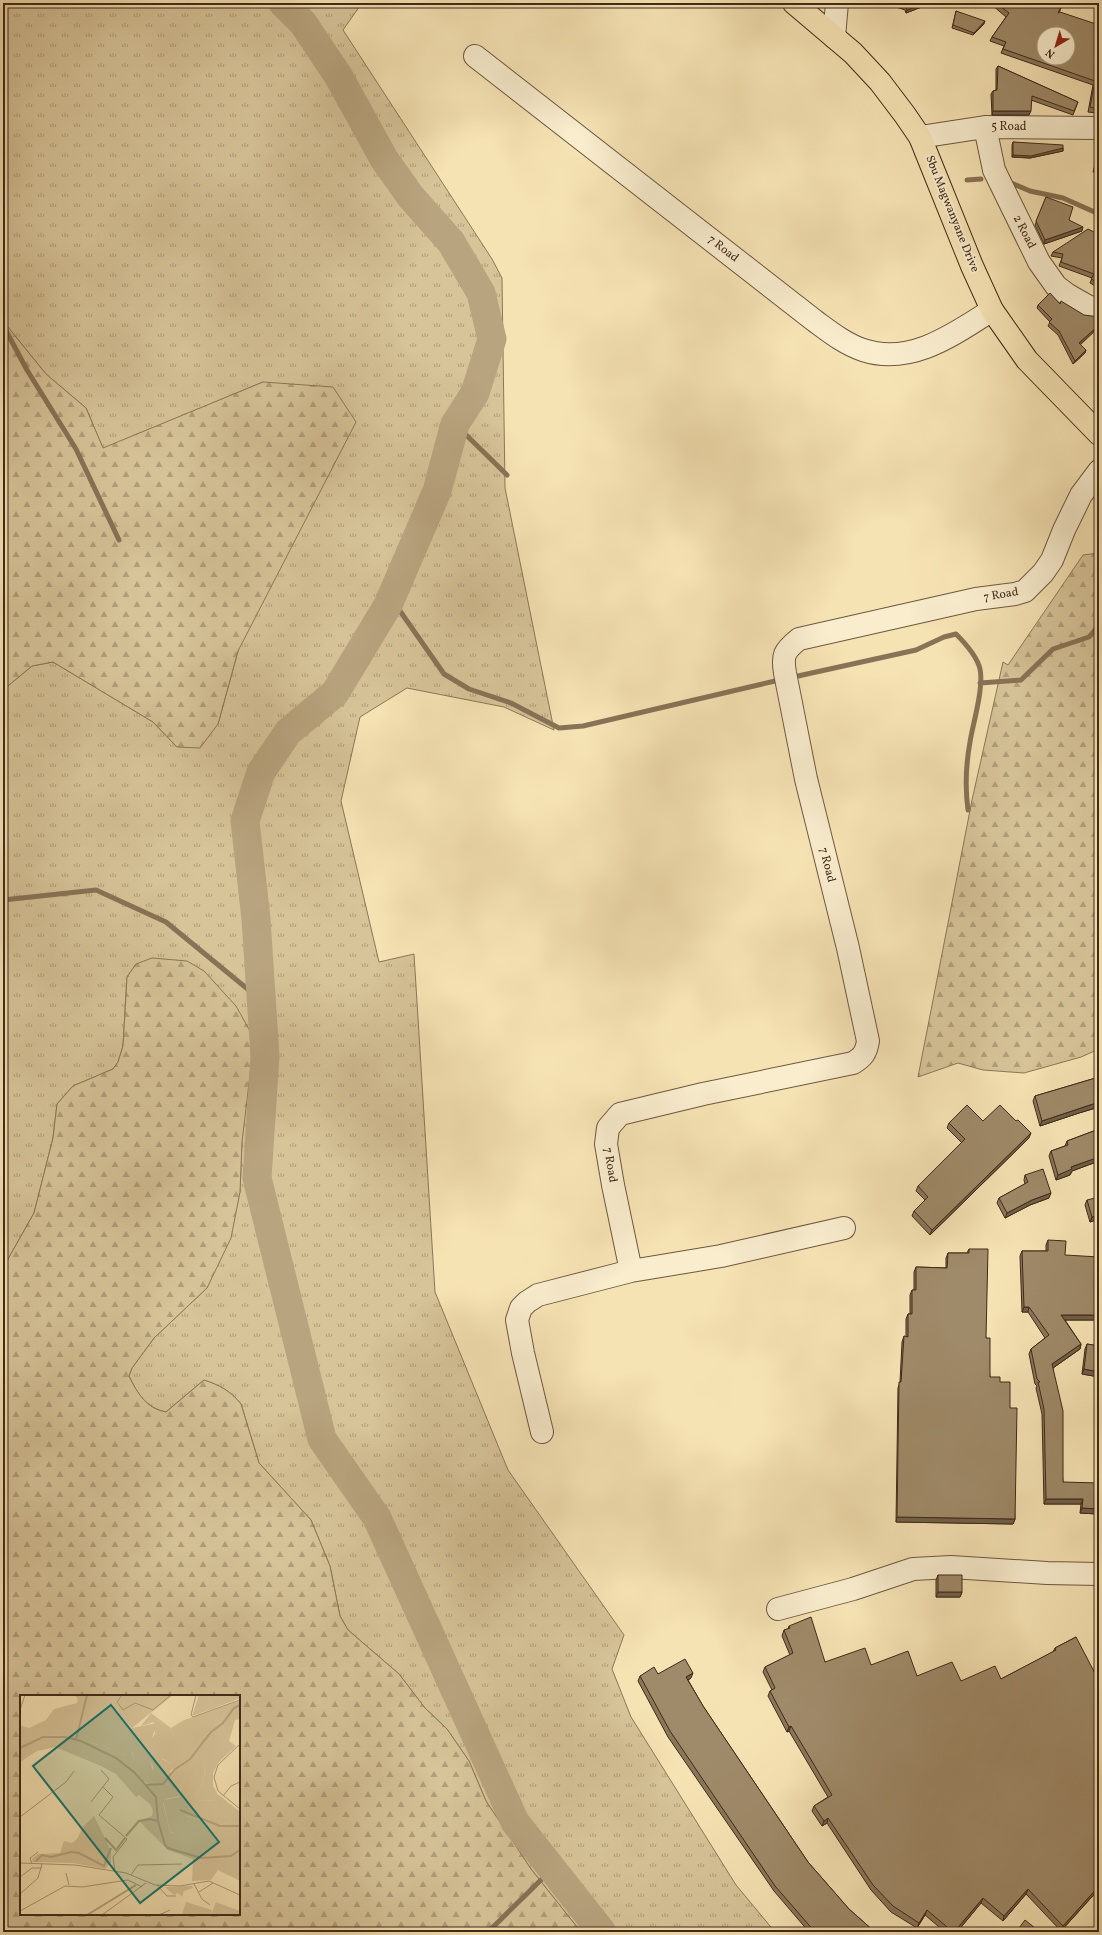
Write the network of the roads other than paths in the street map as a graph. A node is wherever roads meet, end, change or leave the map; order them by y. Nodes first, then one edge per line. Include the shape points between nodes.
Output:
1 (794, 3) edge
2 (837, 3) edge
3 (834, 37) junction
4 (475, 56) dead end
5 (985, 127) junction
6 (1099, 128) edge
7 (920, 137) junction
8 (1099, 308) edge
9 (992, 310) junction
10 (1099, 434) edge
11 (1099, 471) edge
12 (844, 1228) dead end
13 (631, 1271) junction
14 (542, 1432) dead end
15 (1099, 1574) edge
16 (778, 1609) dead end

1 - 3 main road, Sbu Magwanyane Drive
2 - 3 street
3 - 7 main road, Sbu Magwanyane Drive via 880,82
4 - 9 street, 7 Road via 815,322 862,350 904,353 933,346
5 - 6 street, 5 Road
5 - 7 street, 5 Road
5 - 8 street, 2 Road via 994,170 1039,262 1056,286 1089,307
7 - 9 main road, Sbu Magwanyane Drive
9 - 10 main road, Sbu Magwanyane Drive via 1027,360
11 - 13 street, 7 Road via 1081,495 1052,560 1025,591 976,599 799,639 786,652 783,658 785,673 806,779 851,963 868,1041 867,1050 863,1057 853,1063 620,1114 608,1128 606,1144 612,1185
12 - 13 street via 721,1256
13 - 14 street via 538,1295 521,1308 517,1320
15 - 16 street via 951,1567 912,1569 853,1589

